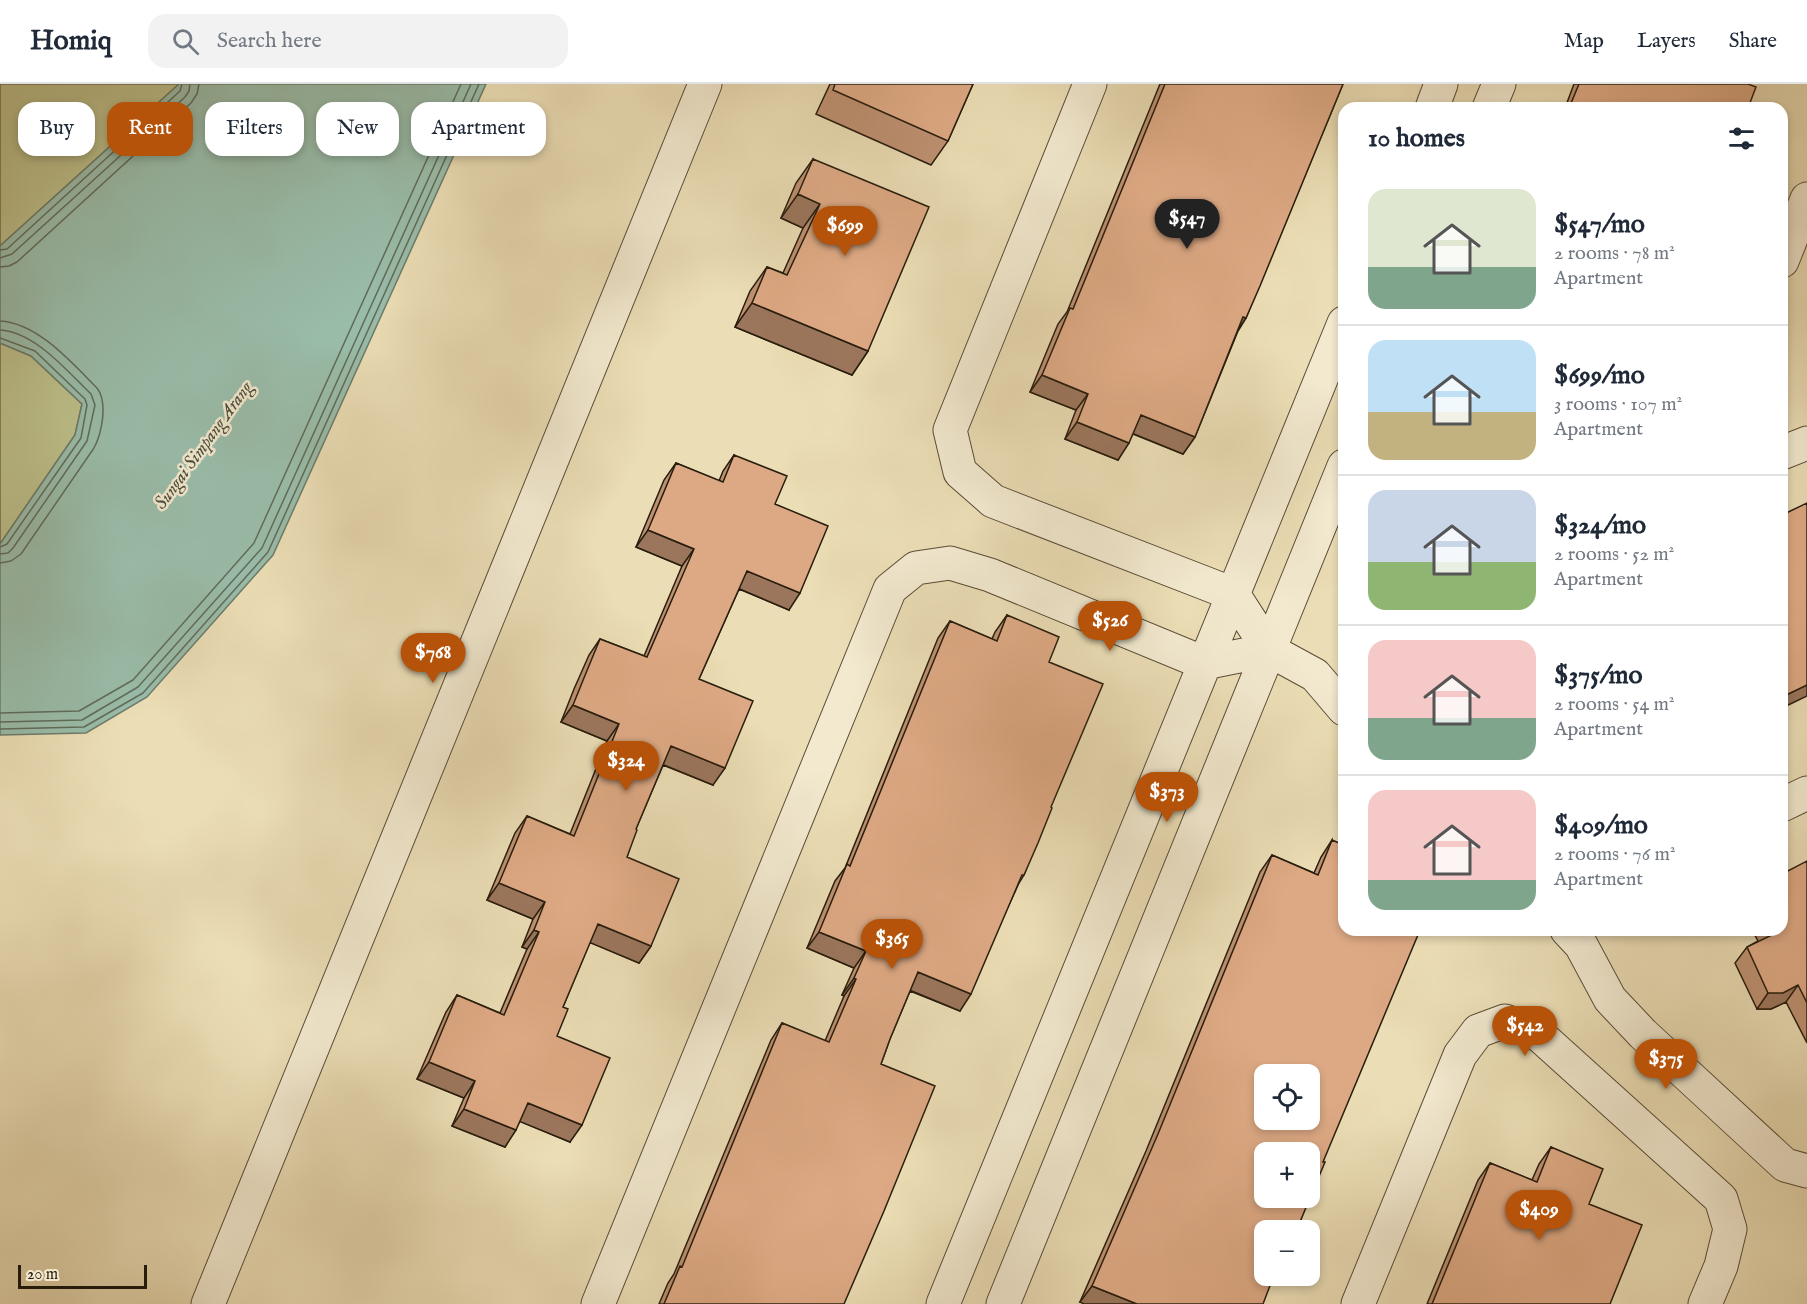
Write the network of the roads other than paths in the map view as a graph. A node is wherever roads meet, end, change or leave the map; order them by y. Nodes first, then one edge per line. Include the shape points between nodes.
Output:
1 (705, 84) edge
2 (1090, 84) edge
3 (1441, 84) edge
4 (1499, 84) edge
5 (1434, 102) edge
6 (1492, 102) edge
7 (1807, 199) edge
8 (1788, 246) edge
9 (1338, 338) edge
10 (1807, 443) edge
11 (1788, 451) edge
12 (1338, 481) edge
13 (1233, 594) junction
14 (1269, 650) junction
15 (1204, 663) junction
16 (1338, 702) edge
17 (1807, 793) edge
18 (1788, 802) edge
19 (1583, 936) edge
20 (1807, 1171) edge
21 (208, 1304) edge
22 (598, 1304) edge
23 (943, 1304) edge
24 (1003, 1304) edge
25 (1358, 1304) edge
26 (1705, 1304) edge

1 - 21 street
2 - 13 street via 950,430 960,472 993,501
3 - 5 street
4 - 6 street
7 - 8 street
9 - 13 street
10 - 11 street
12 - 14 street
13 - 14 street
13 - 15 street
14 - 15 street
14 - 16 street via 1315,675
14 - 24 street
15 - 22 street via 990,574 950,563 916,568 890,589
15 - 23 street
17 - 18 street
19 - 20 street via 1610,999 1643,1034 1785,1165
25 - 26 street via 1460,1055 1478,1031 1505,1021 1536,1032 1721,1198 1730,1229 1721,1266

